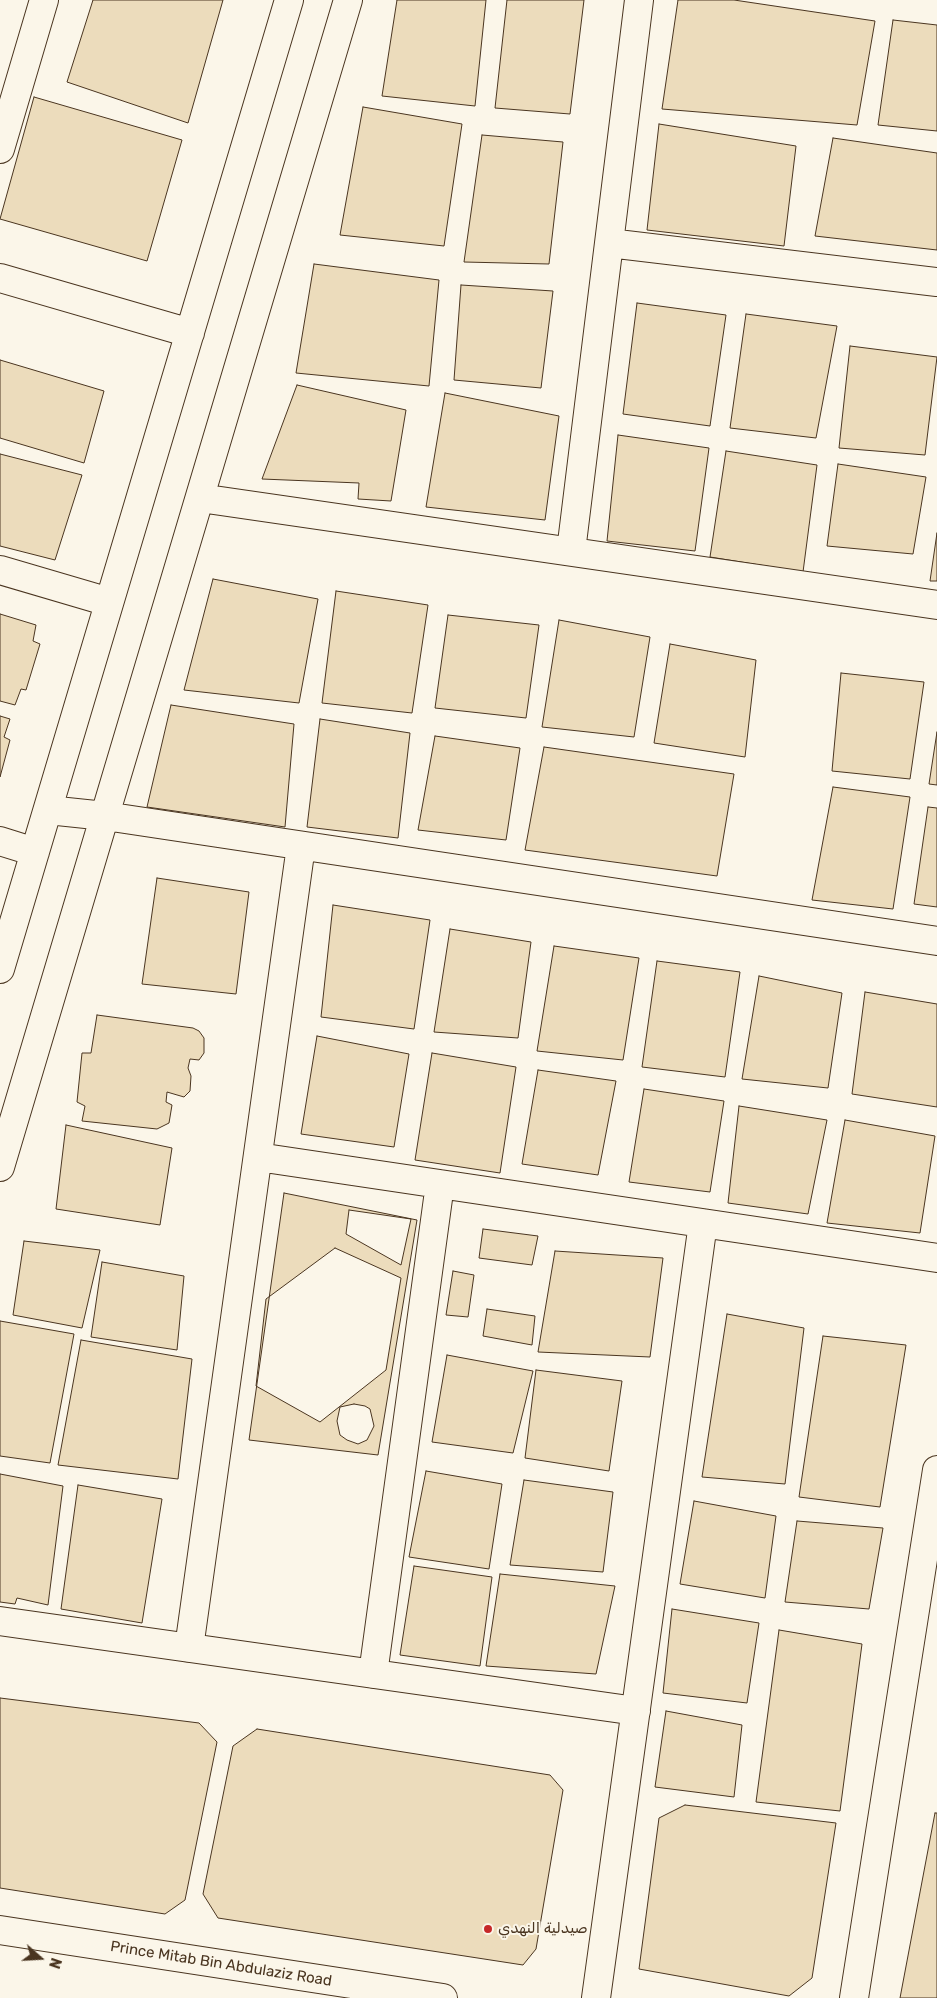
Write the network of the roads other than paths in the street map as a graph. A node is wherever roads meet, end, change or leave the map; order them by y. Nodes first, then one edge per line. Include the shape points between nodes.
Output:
1 (44, 0) edge
2 (289, 0) edge
3 (348, 0) edge
4 (638, 0) edge
5 (0, 149) edge
6 (609, 243) junction
7 (0, 278) edge
8 (937, 282) edge
9 (190, 333) junction
10 (200, 498) junction
11 (571, 552) junction
12 (0, 570) edge
13 (109, 602) junction
14 (937, 605) edge
15 (48, 810) junction
16 (105, 816) junction
17 (0, 842) edge
18 (301, 846) junction
19 (35, 852) junction
20 (937, 941) edge
21 (0, 969) edge
22 (258, 1156) junction
23 (0, 1167) edge
24 (440, 1184) junction
25 (703, 1223) junction
26 (937, 1258) edge
27 (937, 1470) edge
28 (932, 1537) edge
29 (0, 1620) edge
30 (189, 1648) junction
31 (374, 1674) junction
32 (636, 1711) junction
33 (0, 1930) edge
34 (443, 1998) edge
35 (596, 1998) edge
36 (854, 1998) edge

1 - 5 street
2 - 9 street
3 - 10 street
4 - 6 street
6 - 8 street
6 - 11 street
7 - 9 street
9 - 13 street
10 - 11 street
10 - 16 street
11 - 14 street
12 - 13 street
13 - 15 street
15 - 16 street
15 - 19 street
16 - 18 street
16 - 23 street
17 - 19 street
18 - 20 street
18 - 22 street
19 - 21 street
22 - 24 street
22 - 30 street
24 - 25 street
24 - 31 street
25 - 26 street
25 - 32 street
27 - 28 street
28 - 36 street
29 - 30 street
30 - 31 street
31 - 32 street
32 - 35 street
33 - 34 street, Prince Mitab Bin Abdulaziz Road

